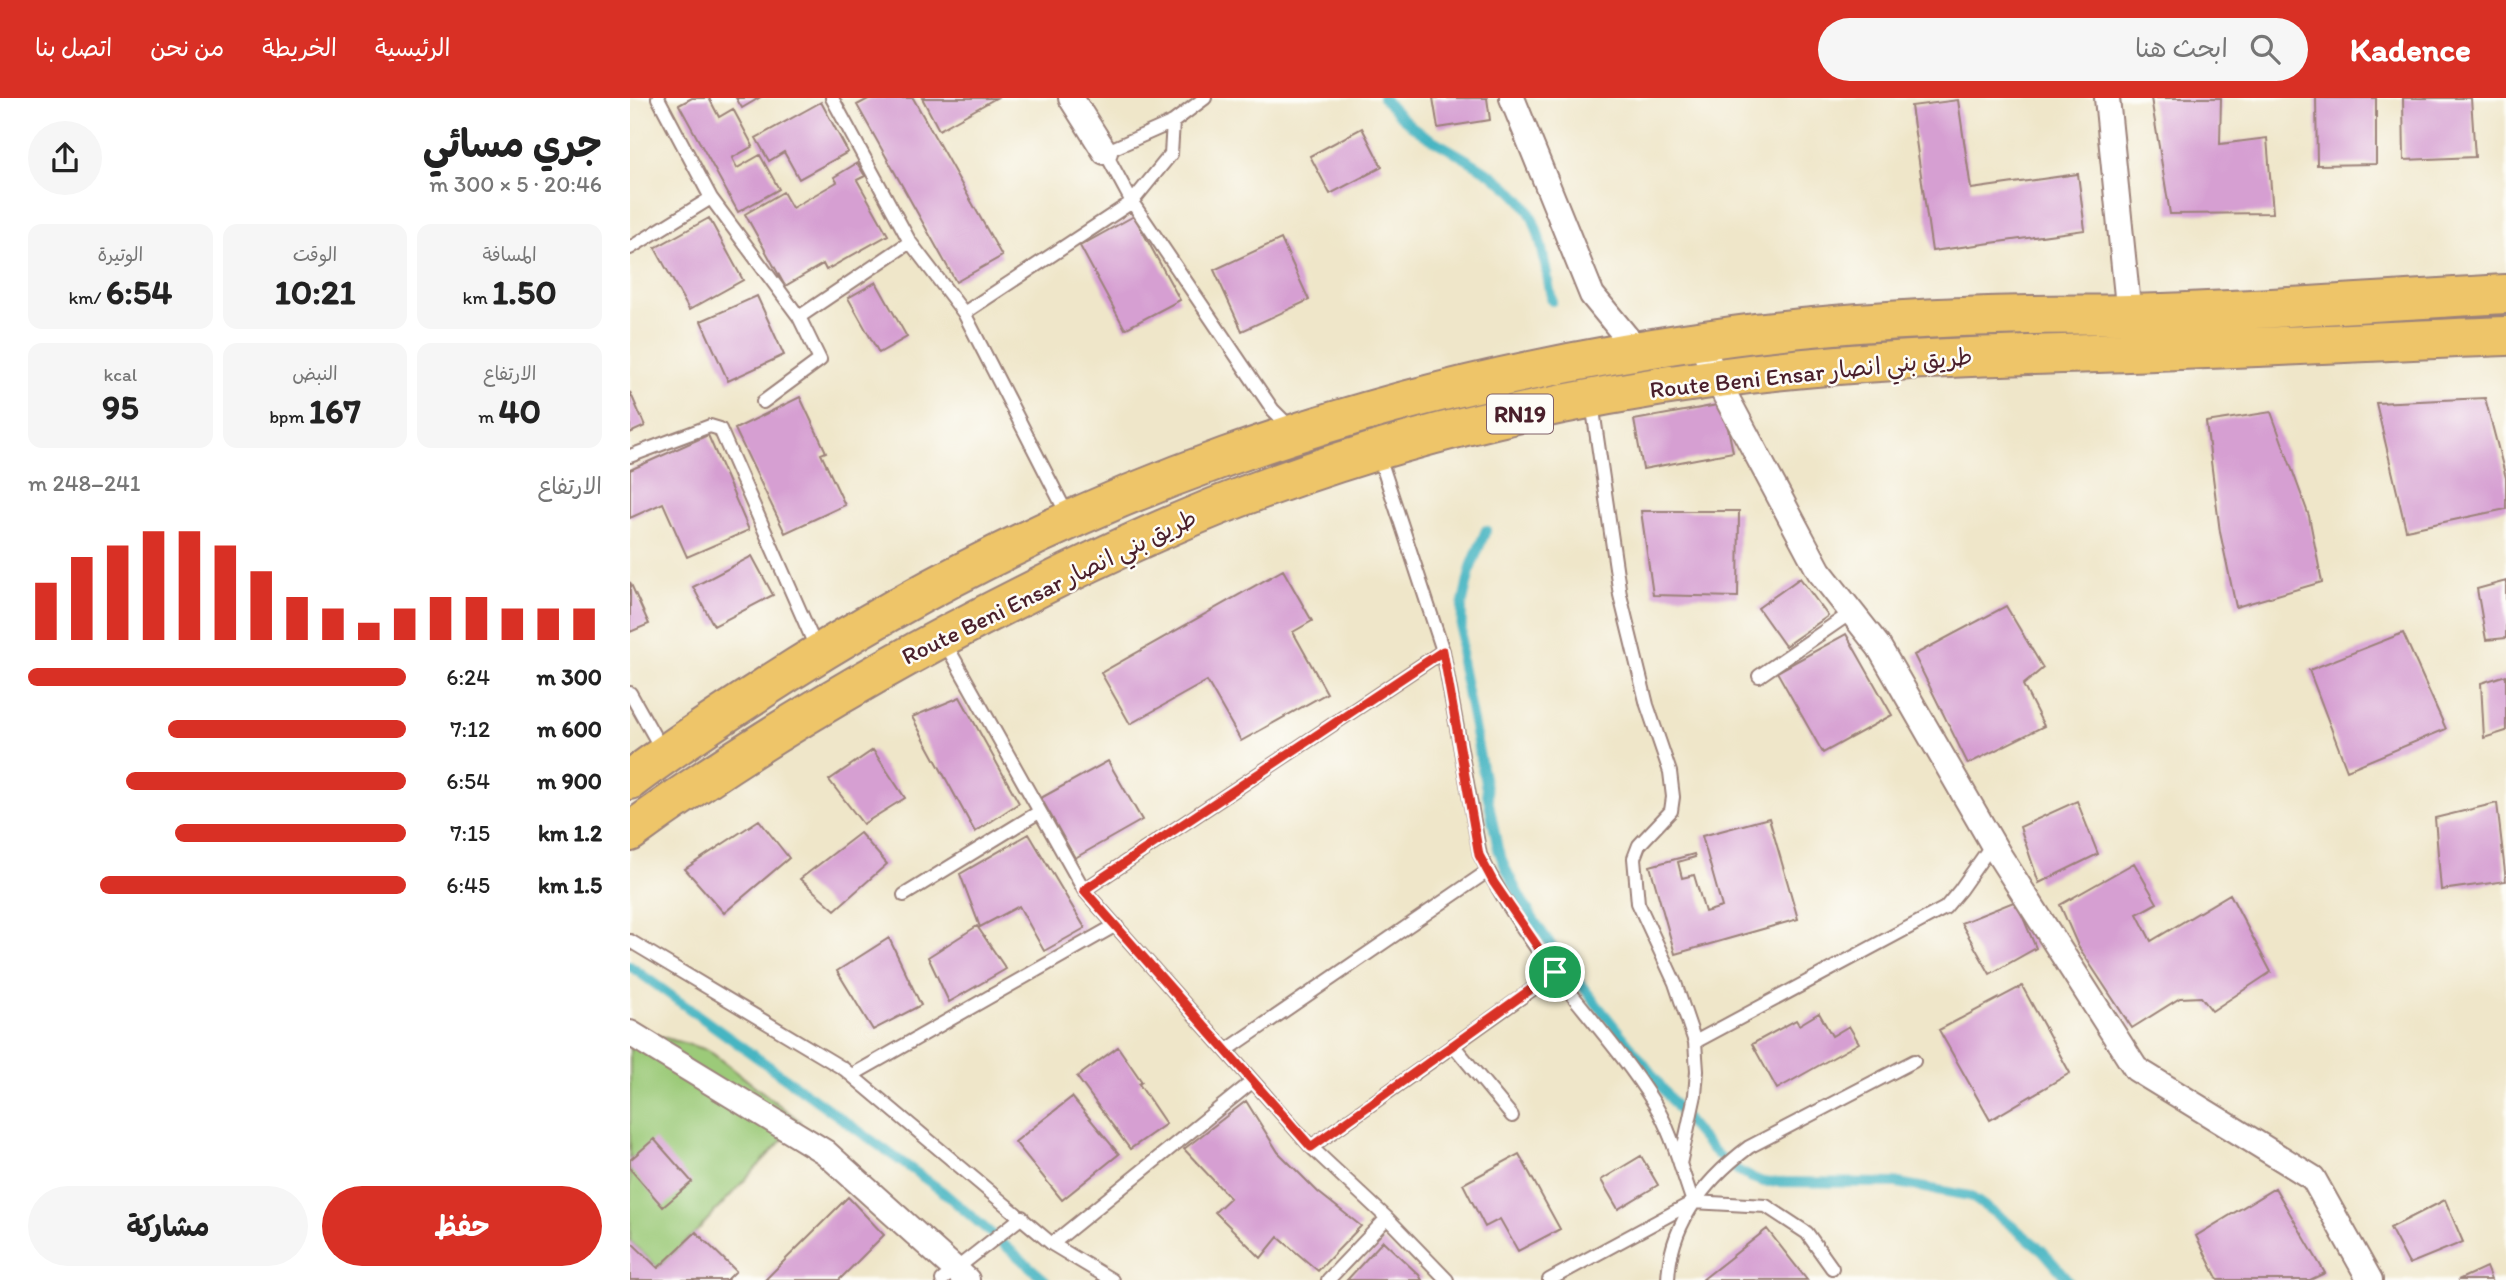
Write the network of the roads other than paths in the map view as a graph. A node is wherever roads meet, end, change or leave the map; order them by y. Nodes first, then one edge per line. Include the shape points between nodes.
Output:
1 (658, 98) edge
2 (832, 98) edge
3 (1071, 98) edge
4 (1205, 98) edge
5 (1512, 98) edge
6 (2107, 98) edge
7 (1173, 122) junction
8 (1105, 152) junction
9 (711, 198) junction
10 (1132, 202) junction
11 (910, 242) junction
12 (630, 248) edge
13 (2506, 294) edge
14 (964, 313) junction
15 (2129, 314) junction
16 (799, 317) junction
17 (2506, 336) edge
18 (1700, 341) junction
19 (1638, 351) junction
20 (2132, 352) junction
21 (1716, 378) junction
22 (1592, 399) junction
23 (763, 402) dead end
24 (1294, 432) junction
25 (1378, 452) junction
26 (630, 456) edge
27 (1069, 519) junction
28 (1090, 562) junction
29 (1852, 612) junction
30 (942, 637) junction
31 (1443, 651) junction
32 (819, 652) junction
33 (1759, 676) dead end
34 (630, 693) edge
35 (664, 754) junction
36 (630, 780) edge
37 (1039, 812) junction
38 (630, 832) edge
39 (1993, 843) junction
40 (1488, 871) junction
41 (1084, 890) junction
42 (904, 895) dead end
43 (1116, 925) junction
44 (630, 941) edge
45 (1555, 972) junction
46 (630, 1033) edge
47 (1695, 1042) junction
48 (1453, 1045) junction
49 (1227, 1050) junction
50 (1914, 1061) dead end
51 (852, 1076) junction
52 (1254, 1081) junction
53 (1512, 1116) dead end
54 (1311, 1147) junction
55 (1680, 1164) junction
56 (1693, 1202) junction
57 (1387, 1218) junction
58 (1017, 1221) junction
59 (1052, 1244) junction
60 (1832, 1268) dead end
61 (955, 1276) edge
62 (1112, 1280) edge
63 (1328, 1280) edge
64 (1447, 1280) edge
65 (1550, 1280) edge
66 (1668, 1280) edge
67 (2370, 1280) edge

1 - 9 lane
2 - 11 lane
3 - 8 street
4 - 7 lane
5 - 19 street via 1592,295
6 - 15 street
7 - 8 lane
7 - 10 lane via 1171,154
8 - 10 lane
9 - 12 lane
9 - 16 lane
10 - 14 lane
10 - 24 lane via 1273,410
11 - 14 lane
11 - 16 lane
13 - 15 highway, Route Beni Ensar طريق بني انصار / RN19
14 - 27 lane
15 - 18 highway, Route Beni Ensar طريق بني انصار / RN19 via 1932,318
15 - 20 street
16 - 23 lane via 820,360
17 - 20 highway, Route Beni Ensar طريق بني انصار / RN19
18 - 19 highway, Route Beni Ensar طريق بني انصار / RN19
18 - 21 street
19 - 24 highway, Route Beni Ensar طريق بني انصار / RN19 via 1465,384
20 - 21 highway, Route Beni Ensar طريق بني انصار / RN19 via 1993,355
21 - 22 highway, Route Beni Ensar طريق بني انصار / RN19
21 - 29 street via 1819,571
22 - 25 highway, Route Beni Ensar طريق بني انصار / RN19
22 - 47 lane via 1620,595 1673,797 1671,811 1639,845 1634,858 1638,903 1675,983
24 - 27 highway, Route Beni Ensar طريق بني انصار / RN19
25 - 28 highway, Route Beni Ensar طريق بني انصار / RN19 via 1280,482
25 - 31 lane
26 - 32 lane via 710,426 720,429
27 - 28 highway
27 - 32 highway, Route Beni Ensar طريق بني انصار / RN19 via 961,572
28 - 30 highway, Route Beni Ensar طريق بني انصار / RN19
29 - 33 lane
29 - 39 street via 1879,647
30 - 37 lane
30 - 38 highway, Route Beni Ensar طريق بني انصار / RN19 via 786,727
31 - 40 lane via 1479,855
31 - 41 lane
32 - 35 highway, Route Beni Ensar طريق بني انصار / RN19
34 - 35 lane
35 - 36 highway, Route Beni Ensar طريق بني انصار / RN19
37 - 41 lane
37 - 42 lane
39 - 47 lane via 1945,908
39 - 67 street via 2136,1069 2313,1178
40 - 45 lane
40 - 49 lane
41 - 43 lane
43 - 49 lane
43 - 51 lane
44 - 51 lane
45 - 48 lane
45 - 55 lane via 1655,1105
46 - 61 street via 825,1152
47 - 55 lane via 1695,1095
48 - 53 lane
48 - 54 lane
49 - 52 lane
50 - 56 lane via 1749,1147
51 - 58 lane
52 - 54 lane
52 - 59 lane
54 - 57 lane
55 - 56 lane
56 - 60 lane via 1766,1206 1807,1233
56 - 65 lane
56 - 66 lane via 1669,1259
57 - 63 lane
57 - 64 lane
58 - 59 lane
58 - 61 lane via 979,1250
59 - 62 lane

